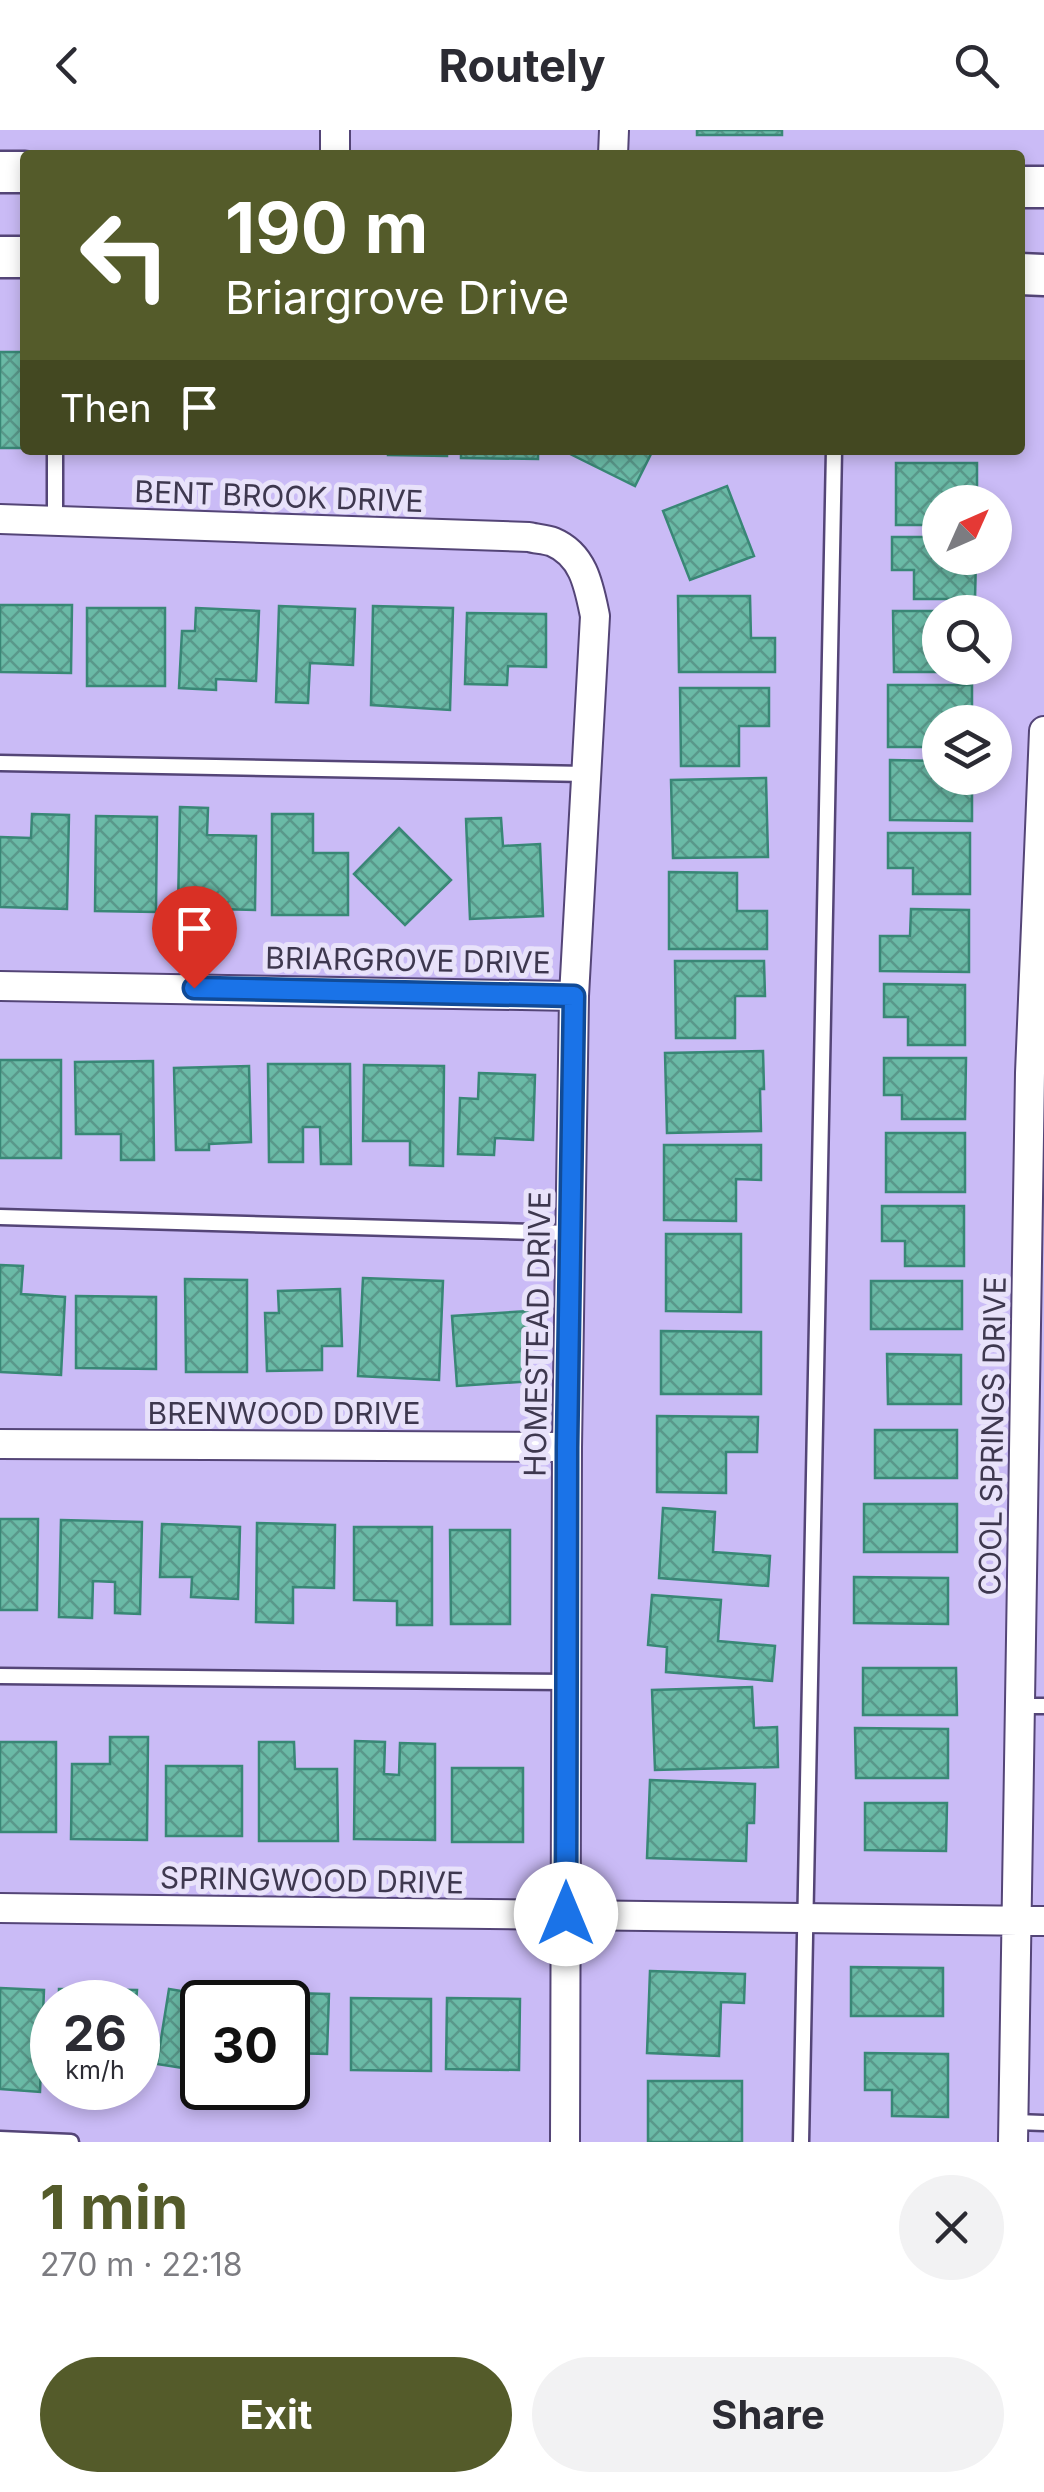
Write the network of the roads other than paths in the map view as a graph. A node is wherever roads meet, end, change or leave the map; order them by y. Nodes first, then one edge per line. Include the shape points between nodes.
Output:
1 (55, 455) edge
2 (834, 455) edge
3 (0, 519) edge
4 (56, 521) junction
5 (554, 542) joint
6 (1044, 730) edge
7 (0, 763) edge
8 (586, 774) junction
9 (0, 986) edge
10 (574, 996) junction
11 (1037, 1073) edge
12 (0, 1217) edge
13 (570, 1233) junction
14 (1035, 1283) edge
15 (0, 1444) edge
16 (567, 1447) junction
17 (1034, 1499) edge
18 (0, 1676) edge
19 (567, 1682) junction
20 (1032, 1706) edge
21 (0, 1908) edge
22 (566, 1914) junction
23 (804, 1918) junction
24 (1030, 1921) edge
25 (1044, 2122) edge
26 (1013, 2132) edge
27 (0, 2139) edge
28 (71, 2142) edge
29 (565, 2142) edge
30 (801, 2142) edge

1 - 4 lane
2 - 23 lane
3 - 4 street, BENT BROOK DRIVE
4 - 5 street, BENT BROOK DRIVE
5 - 8 street, HOMESTEAD DRIVE via 587,577 595,616
6 - 11 street, COOL SPRINGS DRIVE
7 - 8 lane
8 - 10 street, HOMESTEAD DRIVE
9 - 10 street, BRIARGROVE DRIVE
10 - 13 street, HOMESTEAD DRIVE
11 - 14 street, COOL SPRINGS DRIVE
12 - 13 lane
13 - 16 street, HOMESTEAD DRIVE
14 - 17 street, COOL SPRINGS DRIVE
15 - 16 street, BRENWOOD DRIVE
16 - 19 street, HOMESTEAD DRIVE
17 - 20 street, COOL SPRINGS DRIVE
18 - 19 lane
19 - 22 street, HOMESTEAD DRIVE
20 - 24 street, COOL SPRINGS DRIVE
21 - 22 street, SPRINGWOOD DRIVE
22 - 23 street, SPRINGWOOD DRIVE
22 - 29 street, HOMESTEAD DRIVE
23 - 24 street, SPRINGWOOD DRIVE
23 - 30 lane
24 - 26 street, COOL SPRINGS DRIVE
25 - 26 lane
27 - 28 lane

